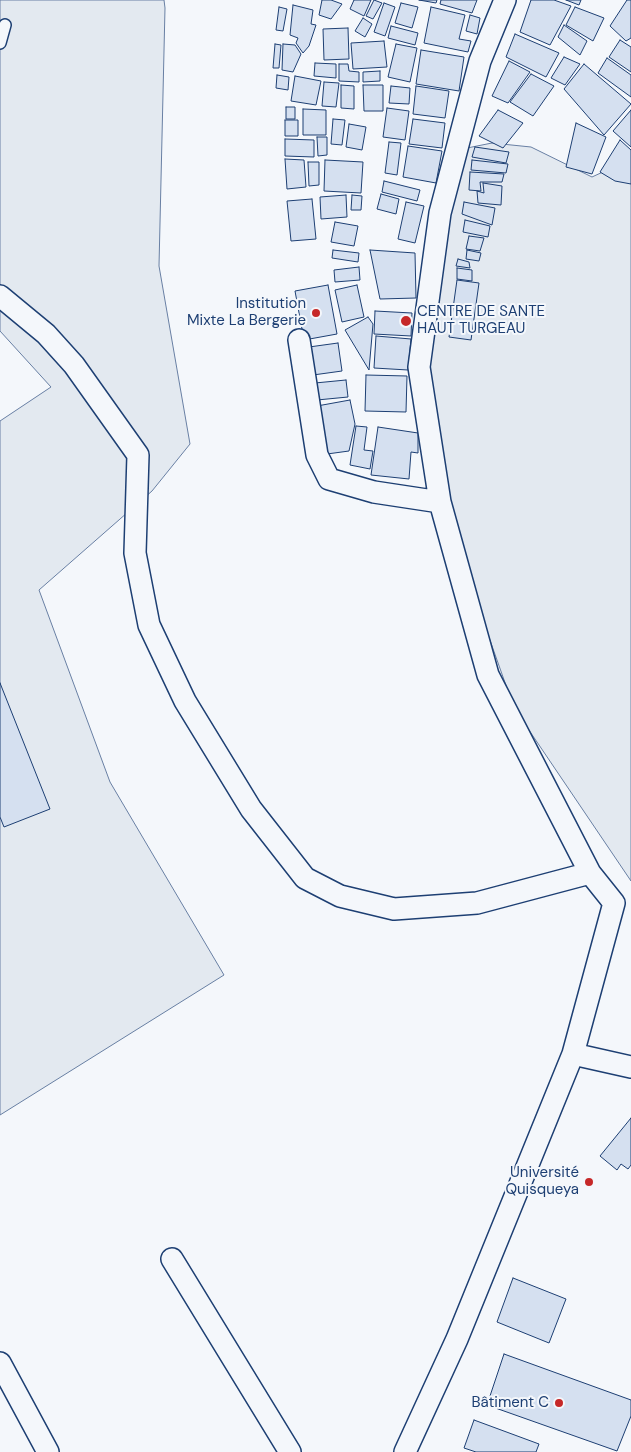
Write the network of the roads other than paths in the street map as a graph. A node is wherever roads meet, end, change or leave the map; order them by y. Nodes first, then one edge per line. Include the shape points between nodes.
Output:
1 (505, 0) edge
2 (5, 25) dead end
3 (0, 43) edge
4 (0, 296) edge
5 (299, 340) dead end
6 (440, 502) junction
7 (590, 873) junction
8 (622, 903) edge
9 (573, 1054) junction
10 (631, 1067) edge
11 (172, 1259) dead end
12 (0, 1363) edge
13 (48, 1452) edge
14 (290, 1452) edge
15 (406, 1452) edge

1 - 6 street via 480,62 440,212 419,367
2 - 3 lane
4 - 7 street via 46,334 74,365 138,455 135,553 149,625 186,701 251,809 305,878 340,896 394,909 477,903
5 - 6 street via 317,455 329,479 374,492
6 - 7 street via 488,675
7 - 8 street
8 - 9 street
9 - 10 street
9 - 15 street via 457,1339
11 - 14 street
12 - 13 street

